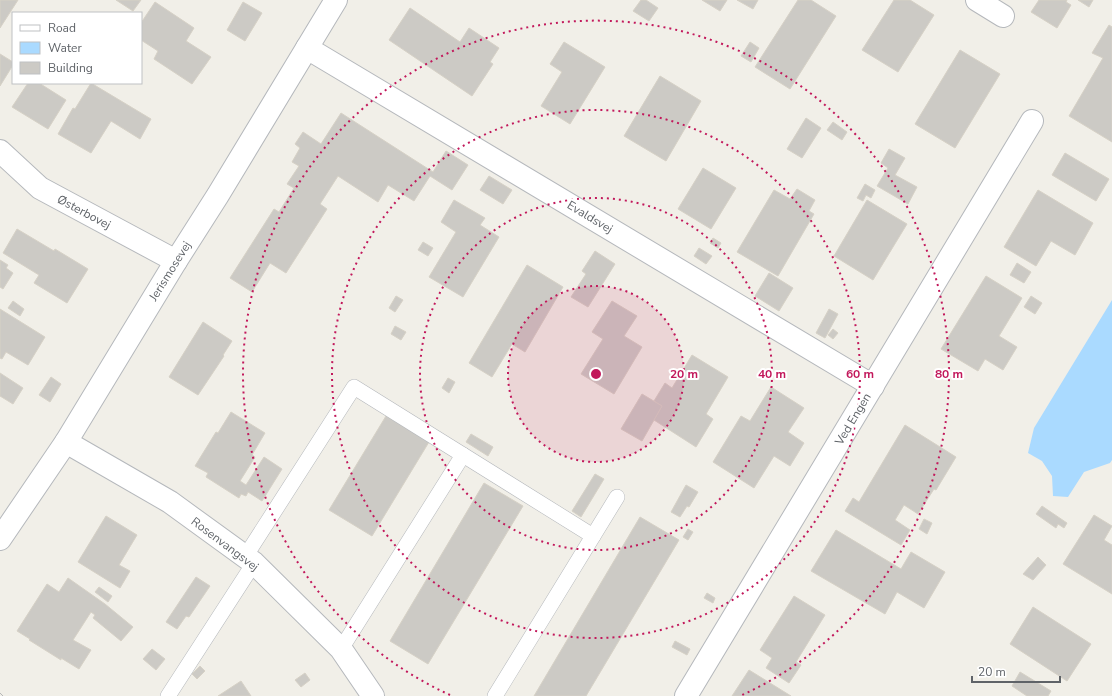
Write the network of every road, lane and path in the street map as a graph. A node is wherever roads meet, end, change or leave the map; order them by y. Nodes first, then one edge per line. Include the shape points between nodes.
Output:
1 (336, 0) edge
2 (977, 0) edge
3 (1003, 16) dead end
4 (307, 48) junction
5 (1032, 121) dead end
6 (0, 151) edge
7 (176, 261) junction
8 (874, 386) junction
9 (66, 442) junction
10 (463, 455) junction
11 (617, 497) dead end
12 (593, 536) junction
13 (0, 539) edge
14 (249, 560) junction
15 (341, 649) junction
16 (168, 696) edge
17 (373, 696) edge
18 (495, 696) edge
19 (686, 696) edge

1 - 4 street, Jerismosevej
2 - 3 street
4 - 7 street, Jerismosevej
4 - 8 street, Evaldsvej
5 - 8 street, Ved Engen
6 - 7 street, Østerbovej via 40,188
7 - 9 street, Jerismosevej
8 - 19 street, Ved Engen
9 - 13 street, Jerismosevej
9 - 14 street, Rosenvangsvej via 170,502
10 - 12 lane
10 - 14 lane via 354,387
10 - 15 lane
11 - 12 lane
12 - 18 lane
14 - 15 street, Rosenvangsvej
14 - 16 lane
15 - 17 street, Rosenvangsvej

